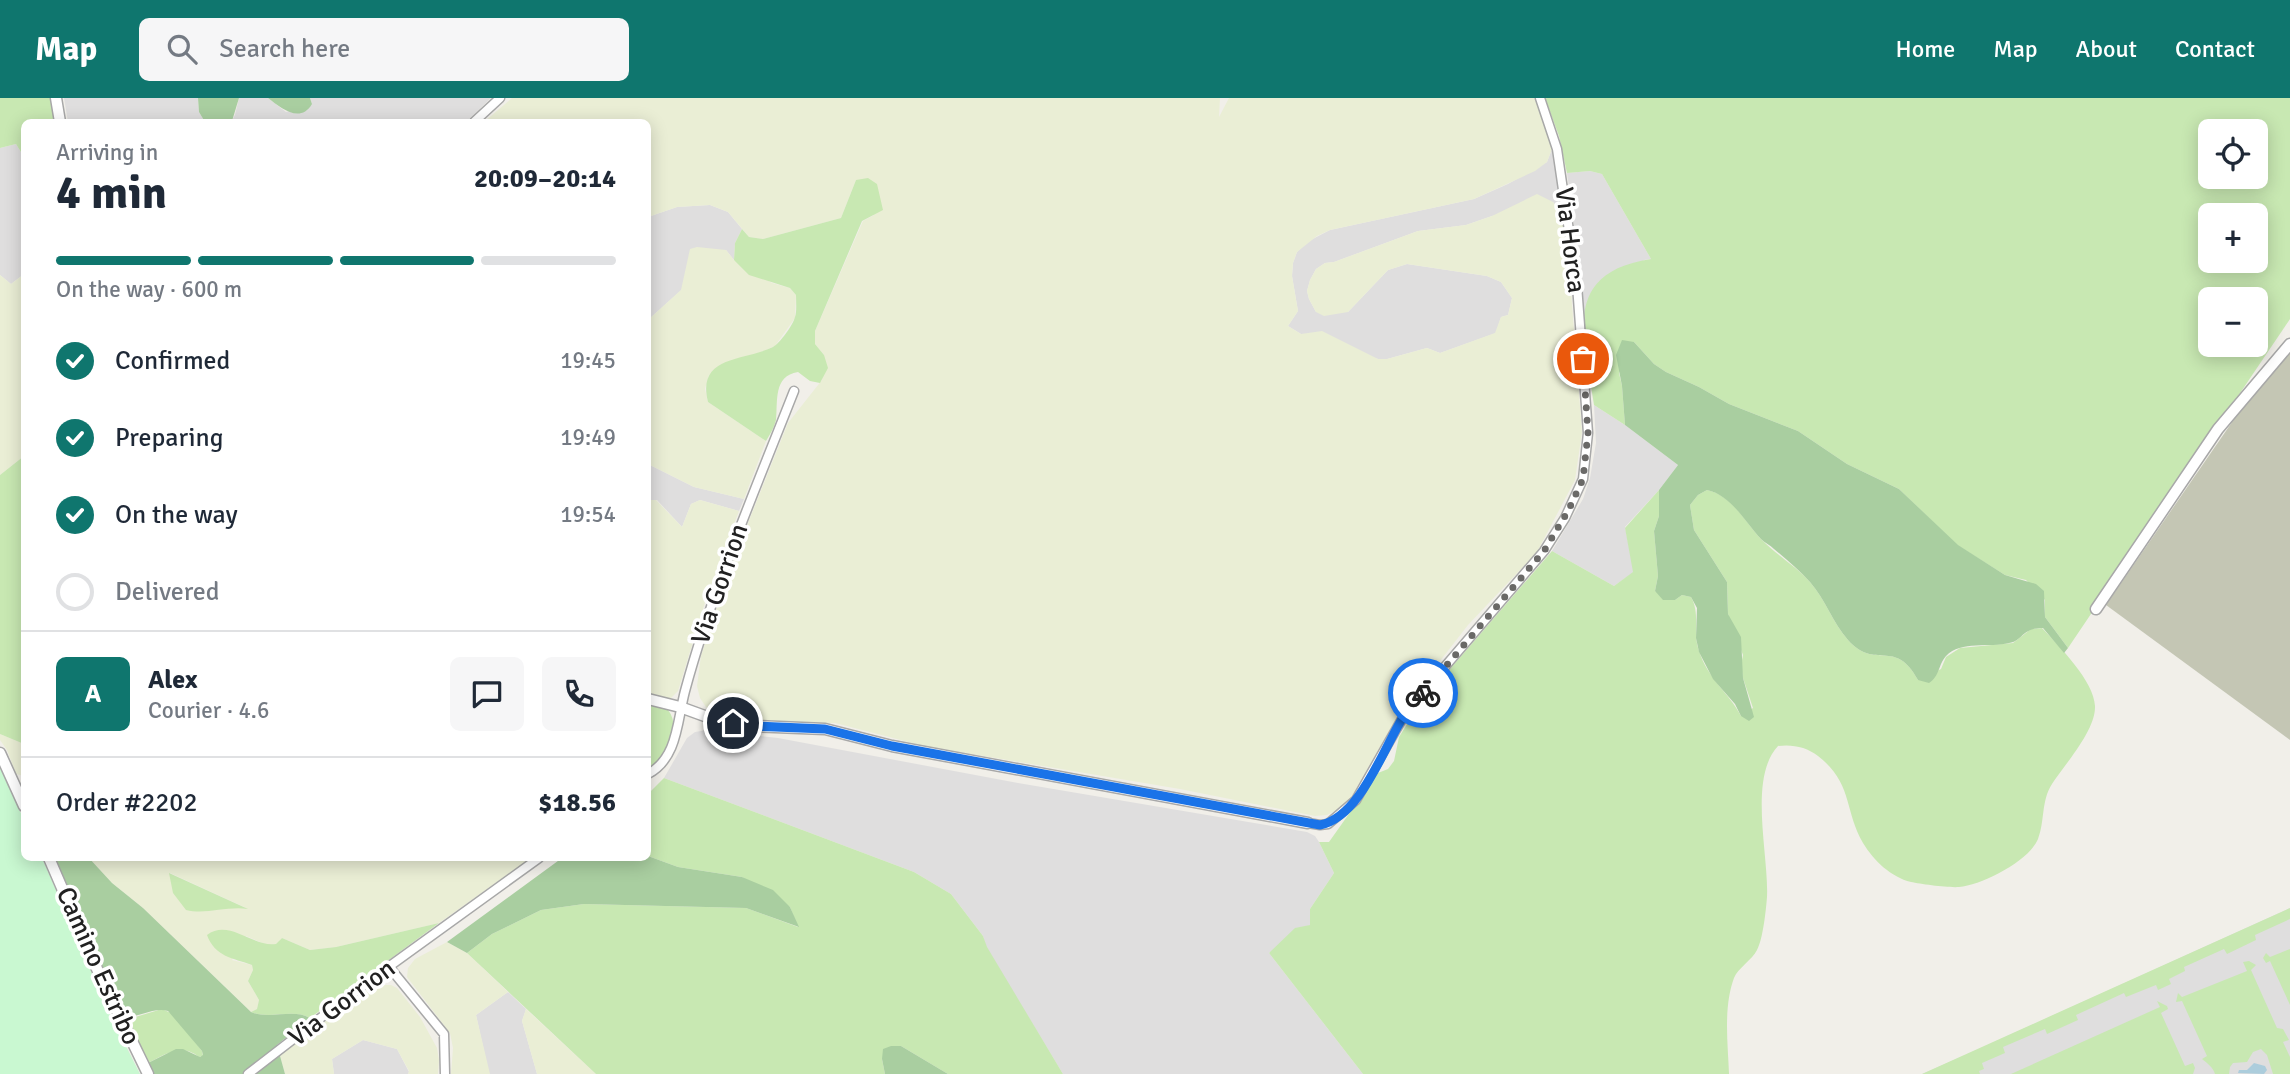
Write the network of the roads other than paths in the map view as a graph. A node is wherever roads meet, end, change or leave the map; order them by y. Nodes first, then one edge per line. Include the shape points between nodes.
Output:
1 (56, 98) edge
2 (500, 98) edge
3 (1540, 98) edge
4 (60, 119) edge
5 (477, 119) edge
6 (2290, 344) edge
7 (794, 391) dead end
8 (2096, 609) dead end
9 (651, 700) edge
10 (680, 706) junction
11 (0, 753) edge
12 (651, 772) edge
13 (21, 799) edge
14 (1308, 822) joint
15 (50, 861) edge
16 (535, 861) edge
17 (390, 968) junction
18 (148, 1074) edge
19 (248, 1074) edge
20 (445, 1074) edge

1 - 4 street
2 - 5 street
3 - 14 street, Via Horca via 1557,149 1577,285 1588,433 1583,479 1544,551 1406,712 1356,800 1328,824
6 - 8 street via 2218,429
7 - 10 street, Via Gorrion via 702,630
9 - 10 street
10 - 12 street, Via Gorrion via 674,743
10 - 14 street via 713,719 825,729 905,748
11 - 13 street
15 - 18 street, Camino Estribo
16 - 17 street, Via Gorrion
17 - 19 street, Via Gorrion
17 - 20 street via 444,1034

